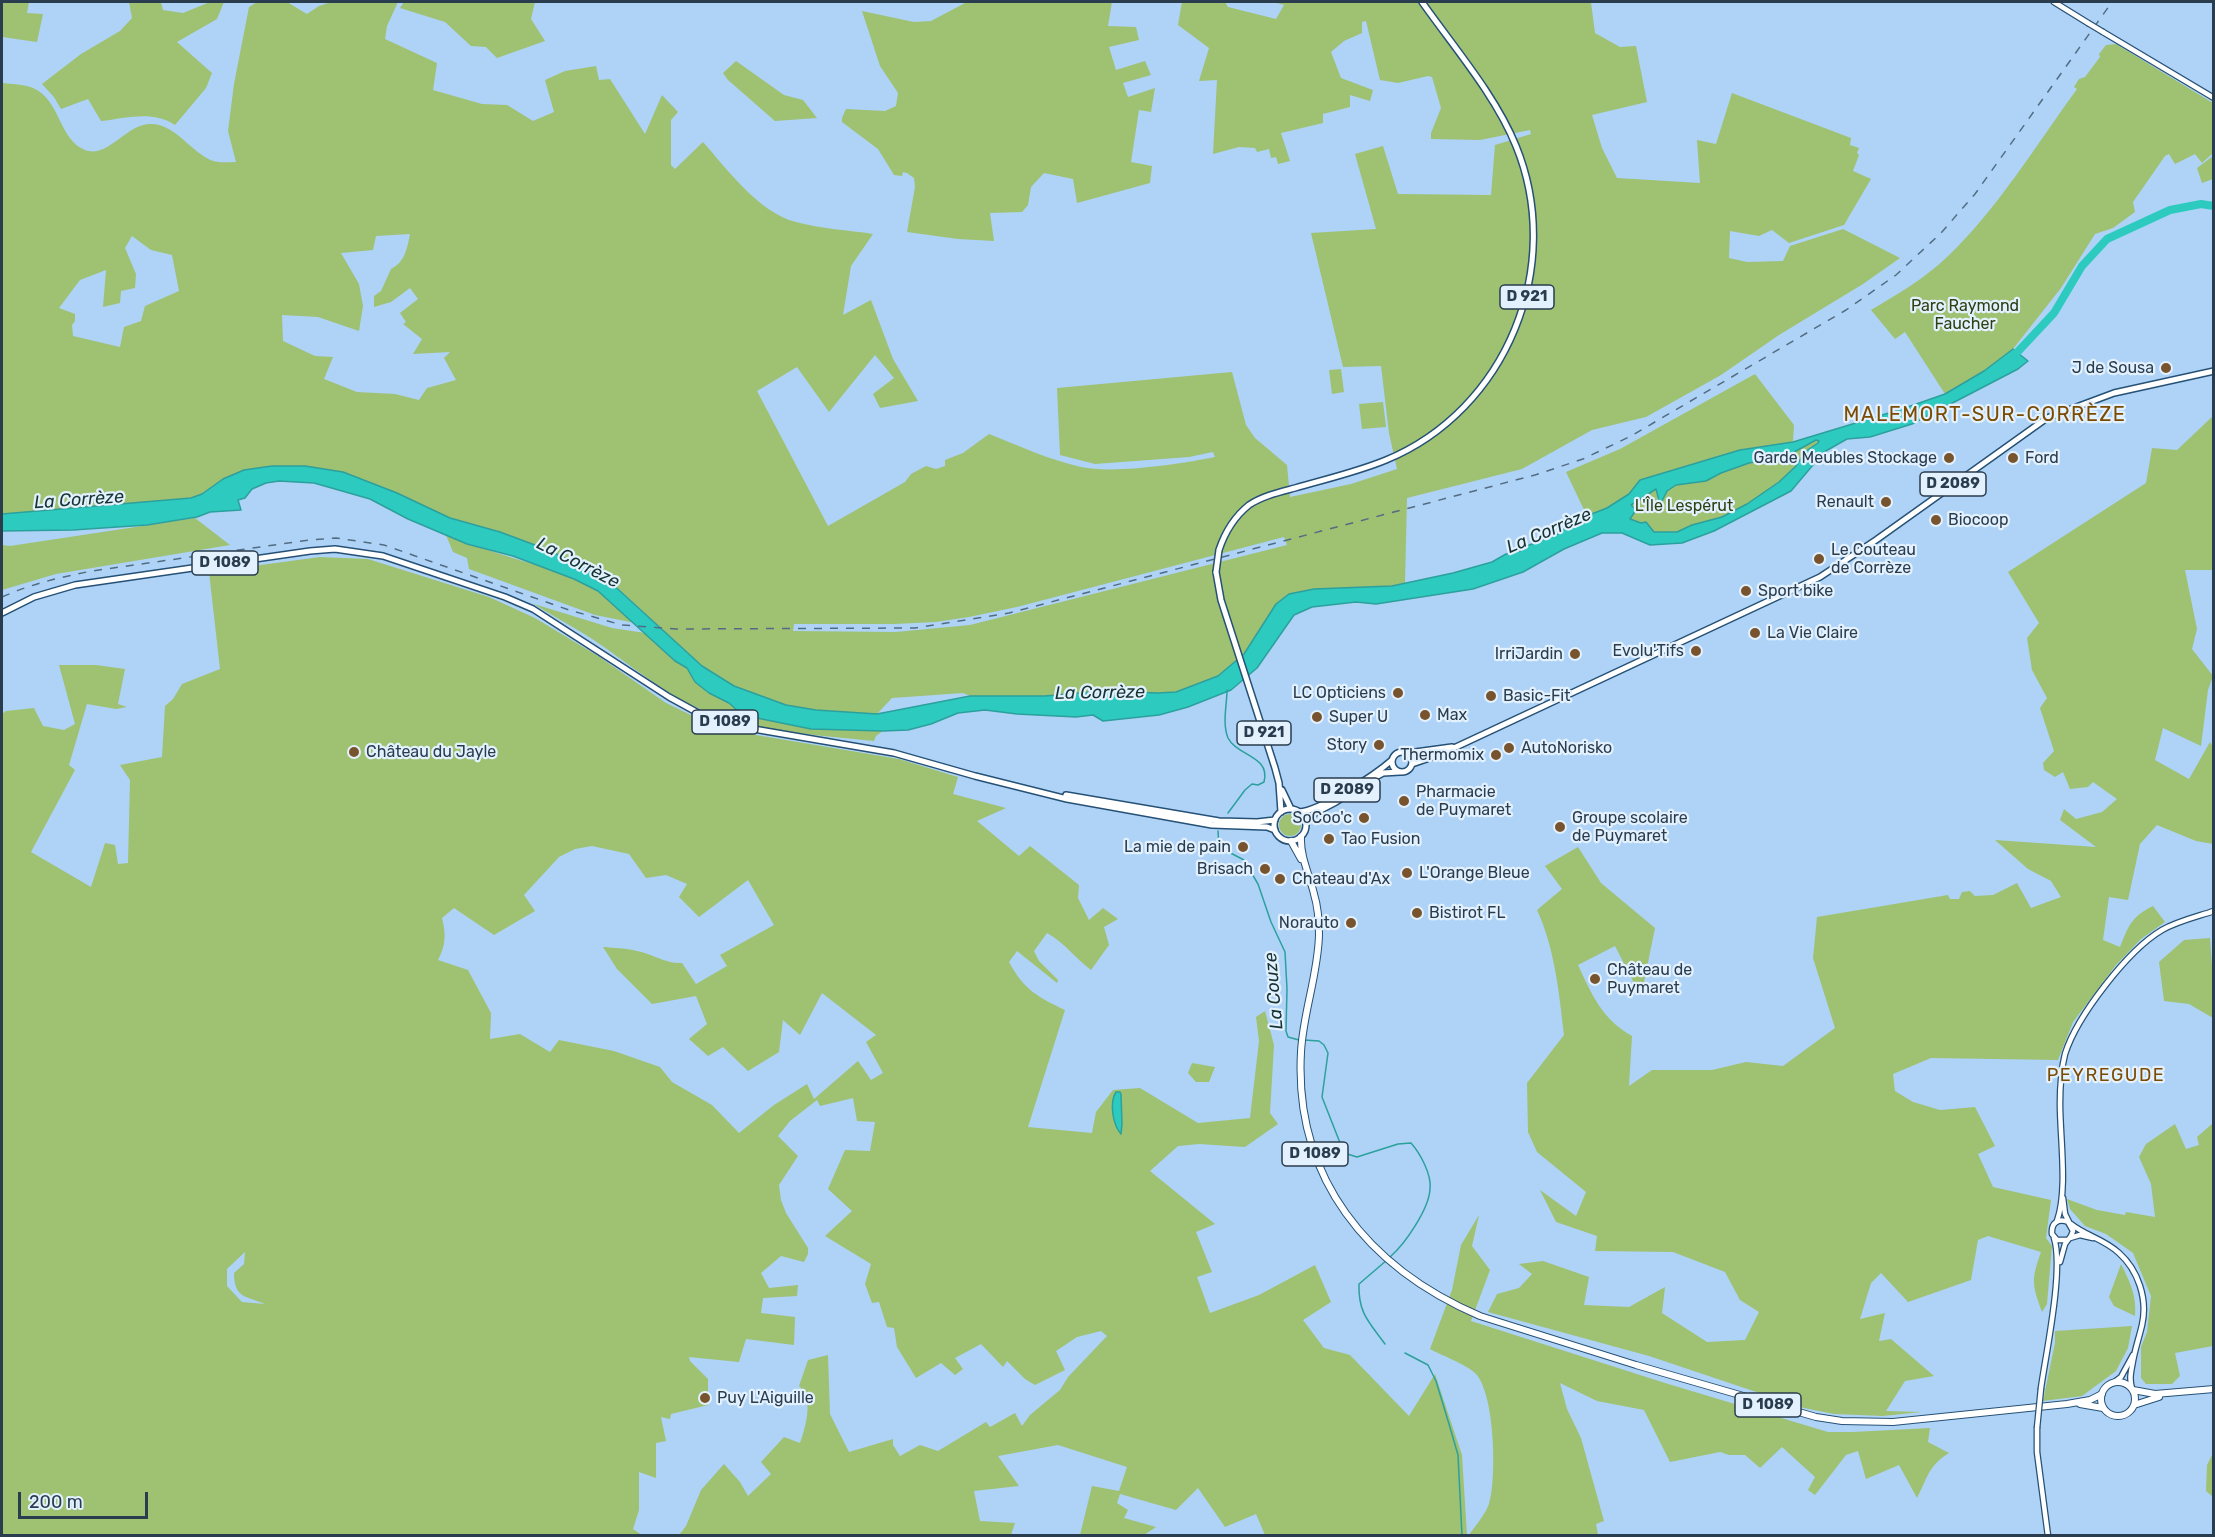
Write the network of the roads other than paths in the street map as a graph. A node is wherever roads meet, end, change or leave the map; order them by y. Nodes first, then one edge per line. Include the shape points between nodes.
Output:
1 (1422, 2) edge
2 (2054, 2) edge
3 (2214, 98) edge
4 (2214, 371) edge
5 (2, 613) edge
6 (1456, 746) junction
7 (1407, 753) junction
8 (1392, 760) junction
9 (1412, 764) junction
10 (1400, 772) junction
11 (1279, 783) junction
12 (1030, 790) junction
13 (1291, 809) junction
14 (1281, 812) junction
15 (1299, 812) junction
16 (1275, 820) junction
17 (1306, 823) junction
18 (1275, 830) junction
19 (1301, 837) junction
20 (1291, 841) junction
21 (1310, 878) junction
22 (2214, 911) edge
23 (2061, 1193) junction
24 (2057, 1221) junction
25 (2070, 1224) junction
26 (2054, 1238) junction
27 (2068, 1239) junction
28 (2101, 1240) junction
29 (2056, 1282) junction
30 (2133, 1355) junction
31 (2113, 1383) junction
32 (2214, 1389) edge
33 (2132, 1390) junction
34 (2183, 1392) junction
35 (2102, 1394) junction
36 (2067, 1404) junction
37 (2134, 1405) junction
38 (2103, 1408) junction
39 (2048, 1536) edge

1 - 11 main road, D 921, bridge via 1497,109 1524,166 1532,205 1534,245 1527,297 1496,369 1450,421 1419,444 1389,459 1250,504 1223,537 1216,572 1220,596
2 - 3 main road, bridge
4 - 6 main road, D 2089 via 2114,393 2047,418 1820,577
5 - 12 main road, D 1089 via 34,597 75,585 310,551 360,551 450,578 533,609 700,714 736,726 894,753
6 - 7 main road, D 2089
6 - 9 main road, D 2089
7 - 8 main road via 1397,753
7 - 9 main road
8 - 10 main road
8 - 15 main road, D 2089 via 1333,799
9 - 10 main road
10 - 17 main road, D 2089 via 1383,773
11 - 13 main road, D 921
11 - 14 main road, D 921
12 - 16 main road, D 1089 via 1219,821
12 - 18 main road, D 1089 via 1212,825
13 - 14 main road
13 - 15 main road
14 - 16 main road
15 - 17 main road
16 - 18 main road
17 - 19 main road
18 - 20 main road via 1280,838
19 - 20 main road
19 - 21 highway, D 1089
20 - 21 highway, D 1089
21 - 36 highway, D 1089 via 1319,934 1301,1052 1302,1101 1313,1149 1329,1189 1353,1225 1412,1279 1480,1316 1788,1410 1842,1421 1918,1420
22 - 23 main road via 2170,926 2139,947 2077,1027 2065,1055 2061,1081
23 - 24 main road
23 - 25 main road
24 - 25 main road
24 - 26 main road via 2052,1230
25 - 27 main road via 2073,1231
25 - 28 main road
26 - 27 main road
26 - 29 main road
27 - 28 main road via 2080,1235
27 - 29 main road
28 - 30 main road via 2128,1262 2142,1291 2143,1323
29 - 39 main road, bridge via 2037,1428
30 - 31 main road via 2121,1377
30 - 33 main road via 2129,1378
31 - 33 highway via 2123,1383
31 - 35 highway
32 - 34 highway
33 - 34 highway via 2155,1394
33 - 37 highway
34 - 37 highway
35 - 36 highway, D 1089
35 - 38 highway
36 - 38 highway, D 1089
37 - 38 highway via 2128,1413 2117,1416

